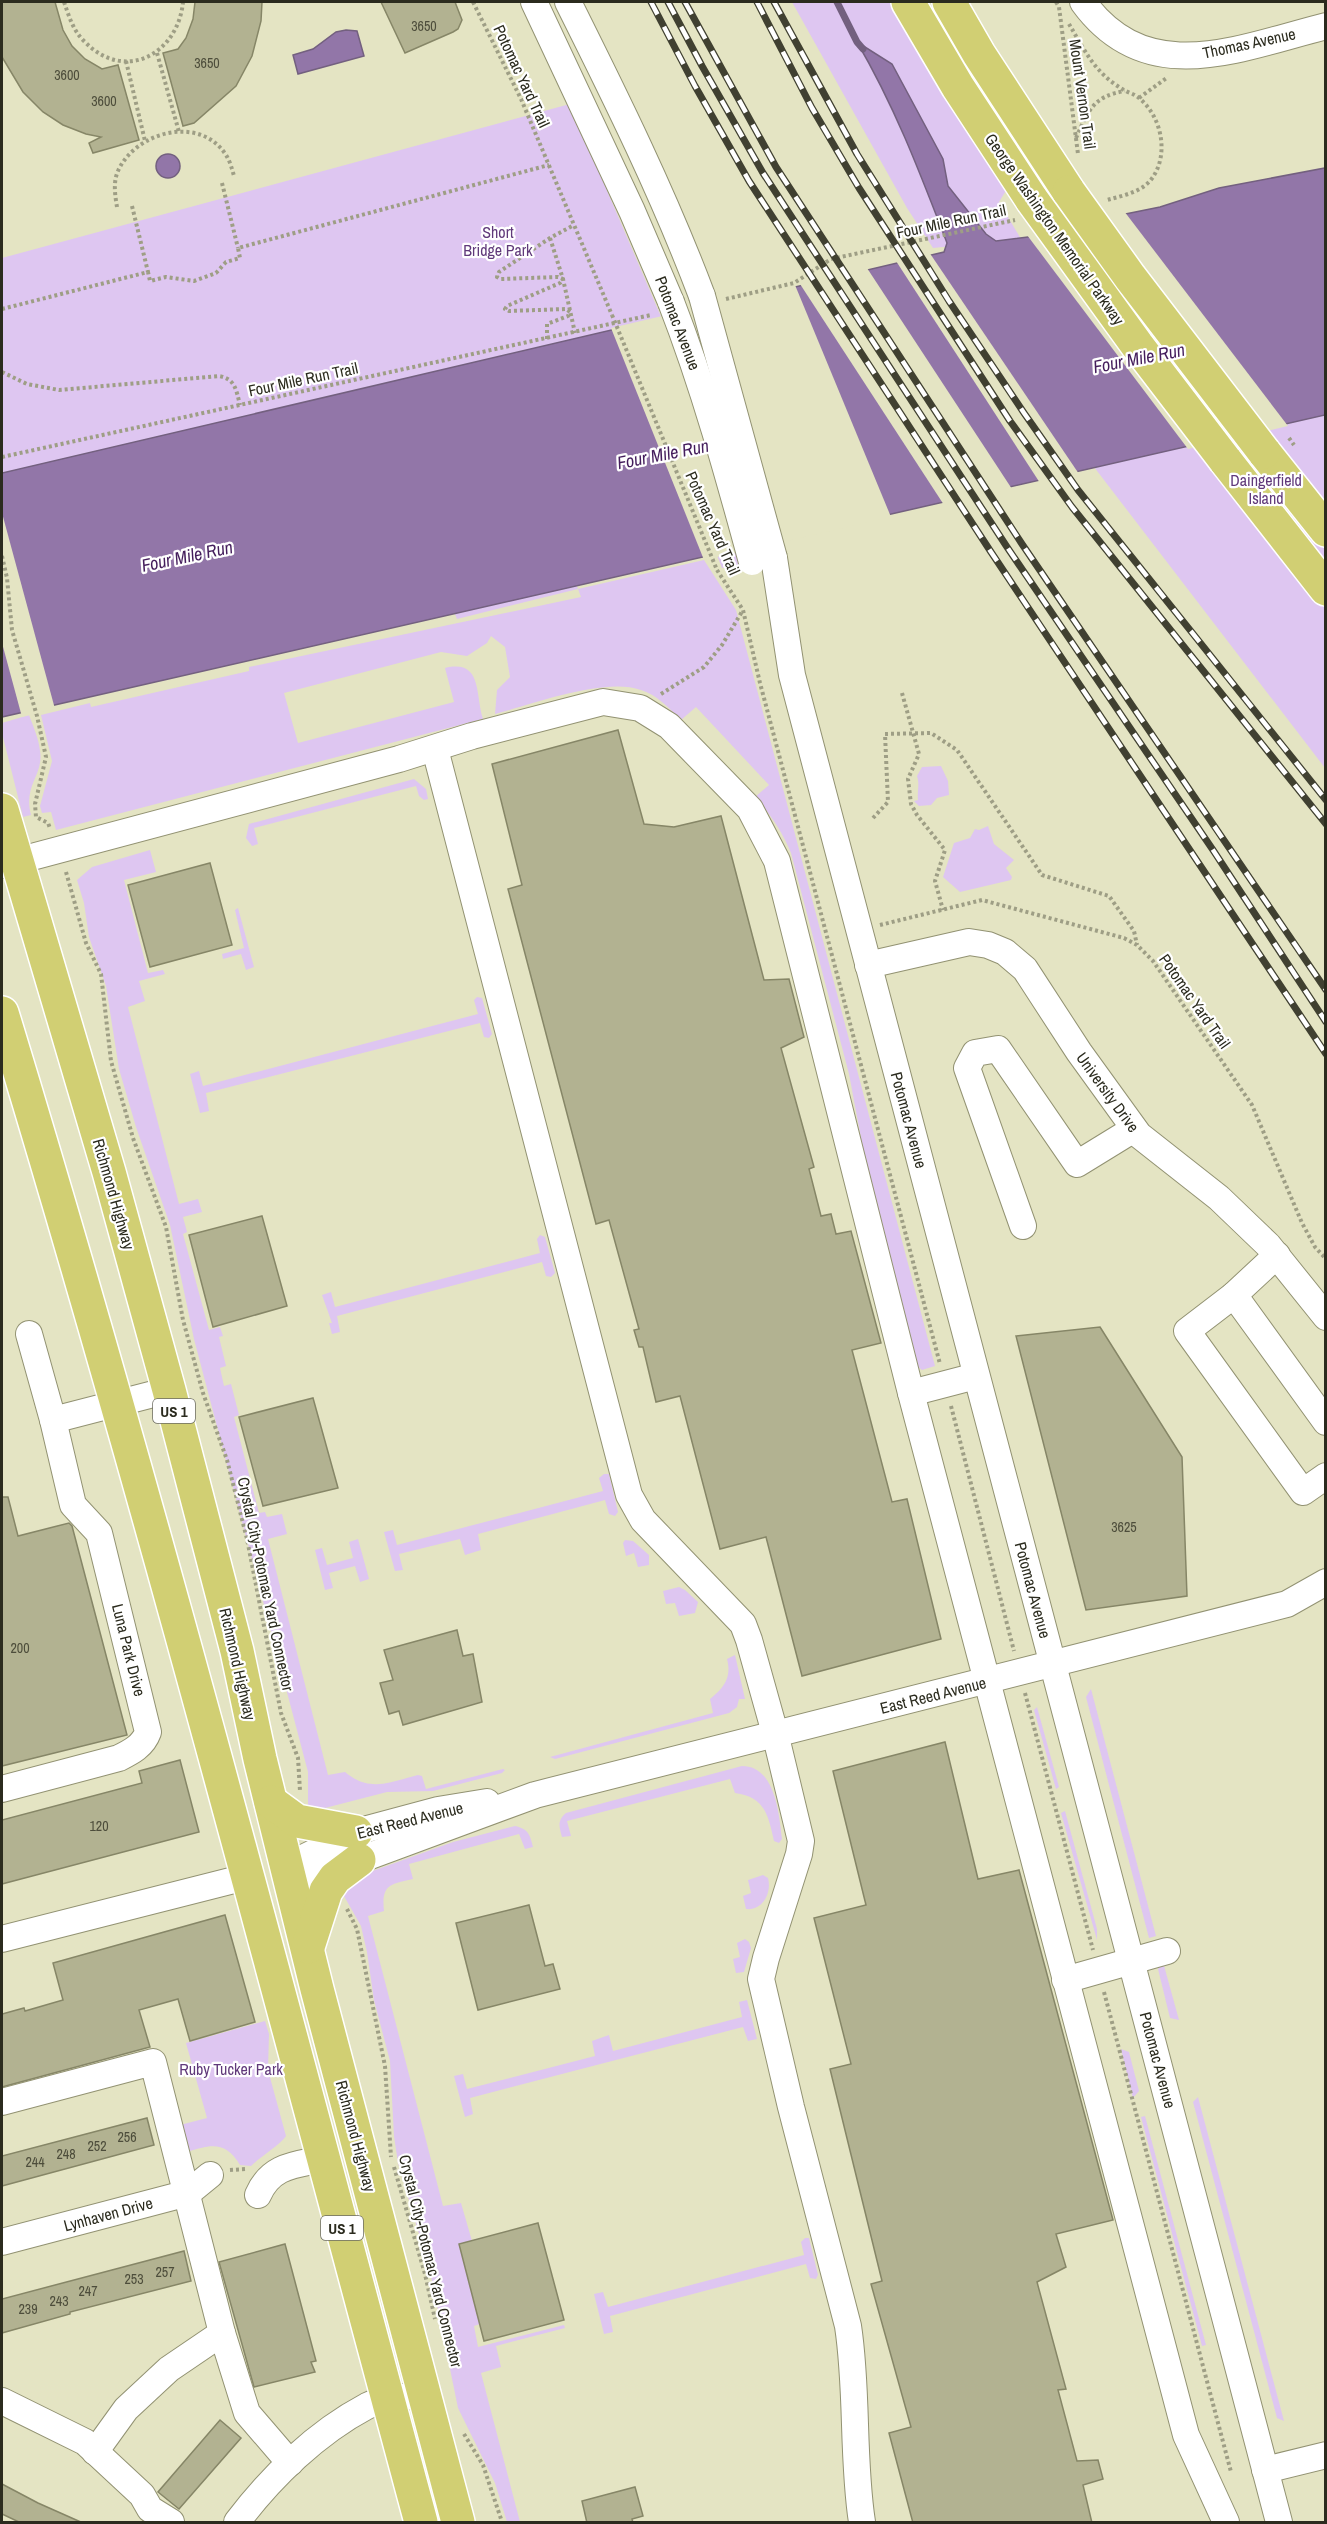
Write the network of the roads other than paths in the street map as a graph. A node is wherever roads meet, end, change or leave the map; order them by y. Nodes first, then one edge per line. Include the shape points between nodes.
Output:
1 (534, 2) edge
2 (568, 2) edge
3 (908, 2) edge
4 (949, 2) edge
5 (1071, 4) edge
6 (1326, 26) edge
7 (1326, 530) edge
8 (763, 560) junction
9 (1326, 589) edge
10 (435, 748) junction
11 (2, 810) edge
12 (8, 863) edge
13 (868, 965) junction
14 (2, 1013) edge
15 (1134, 1129) junction
16 (1023, 1226) dead end
17 (1277, 1255) junction
18 (1234, 1295) junction
19 (1326, 1317) edge
20 (29, 1334) dead end
21 (976, 1376) junction
22 (169, 1390) junction
23 (911, 1393) junction
24 (116, 1404) junction
25 (53, 1420) junction
26 (1326, 1422) edge
27 (1326, 1476) edge
28 (1326, 1582) edge
29 (1053, 1665) junction
30 (987, 1682) junction
31 (775, 1733) junction
32 (2, 1789) edge
33 (357, 1846) junction
34 (274, 1853) junction
35 (2, 1939) edge
36 (307, 1949) junction
37 (1167, 1951) dead end
38 (1132, 1960) junction
39 (1065, 1980) junction
40 (2, 2102) edge
41 (323, 2159) junction
42 (210, 2175) dead end
43 (188, 2193) junction
44 (258, 2194) dead end
45 (2, 2242) edge
46 (222, 2332) junction
47 (425, 2394) junction
48 (387, 2400) junction
49 (2, 2401) edge
50 (95, 2451) junction
51 (1326, 2455) edge
52 (290, 2463) junction
53 (1265, 2470) junction
54 (171, 2523) edge
55 (237, 2523) edge
56 (421, 2523) edge
57 (458, 2523) edge
58 (862, 2523) edge
59 (1226, 2523) edge
60 (1279, 2523) edge

1 - 8 street, Potomac Avenue, bridge via 671,302
2 - 8 street, Potomac Avenue, bridge via 642,152 702,296
3 - 9 highway, George Washington Memorial Parkway, bridge via 1029,209
4 - 7 highway, George Washington Memorial Parkway, bridge via 1069,192 1130,278
5 - 6 street, Thomas Avenue via 1123,41 1162,54 1199,55 1232,50
8 - 13 street, Potomac Avenue
10 - 12 street
10 - 23 street via 603,702 640,708 669,726 750,809 777,861
10 - 31 street via 629,1495 643,1520 743,1624
11 - 12 highway, Richmond Highway / US 1
12 - 22 highway, Richmond Highway / US 1 via 109,1172
13 - 15 street, University Drive via 969,942 1005,952 1025,969
13 - 21 street, Potomac Avenue
14 - 24 highway
15 - 16 street via 1077,1164 998,1049 975,1053 967,1068
15 - 17 street, University Drive via 1219,1198
17 - 18 street
17 - 19 street, University Drive
18 - 26 street
18 - 27 street via 1187,1332 1303,1492
20 - 25 street, Luna Park Drive
21 - 23 street
21 - 29 street, Potomac Avenue
22 - 24 street
22 - 34 highway, Richmond Highway / US 1 via 237,1651
23 - 30 street
24 - 25 street
24 - 34 highway via 225,1800 249,1833
25 - 32 street, Luna Park Drive via 74,1505 99,1533 148,1732 133,1751 119,1758
28 - 29 street, East Reed Avenue via 1287,1604
29 - 30 street, East Reed Avenue
29 - 38 street, Potomac Avenue
30 - 31 street, East Reed Avenue
30 - 39 street
31 - 33 street, East Reed Avenue
31 - 58 street via 801,1848 761,1979 848,2326
33 - 34 street, East Reed Avenue via 310,1873
33 - 34 highway via 297,1821
33 - 36 highway via 326,1891
34 - 35 street, East Reed Avenue
34 - 36 highway, Richmond Highway / US 1
34 - 41 highway, Richmond Highway / US 1
36 - 47 highway, Richmond Highway / US 1
37 - 38 street
38 - 39 street
38 - 53 street, Potomac Avenue
39 - 59 street via 1186,2435
40 - 43 street via 153,2062
41 - 44 street via 285,2167 264,2182
41 - 48 highway, Richmond Highway / US 1
42 - 43 street, Lynhaven Drive
43 - 45 street, Lynhaven Drive
43 - 46 street
46 - 50 street via 169,2369 143,2393
46 - 52 street via 247,2413
47 - 48 street
47 - 57 highway, Richmond Highway / US 1
48 - 52 street via 368,2405
48 - 56 highway, Richmond Highway / US 1
49 - 50 street via 85,2442
50 - 54 street via 142,2495 150,2509
51 - 53 street
52 - 55 street
53 - 60 street, Potomac Avenue

